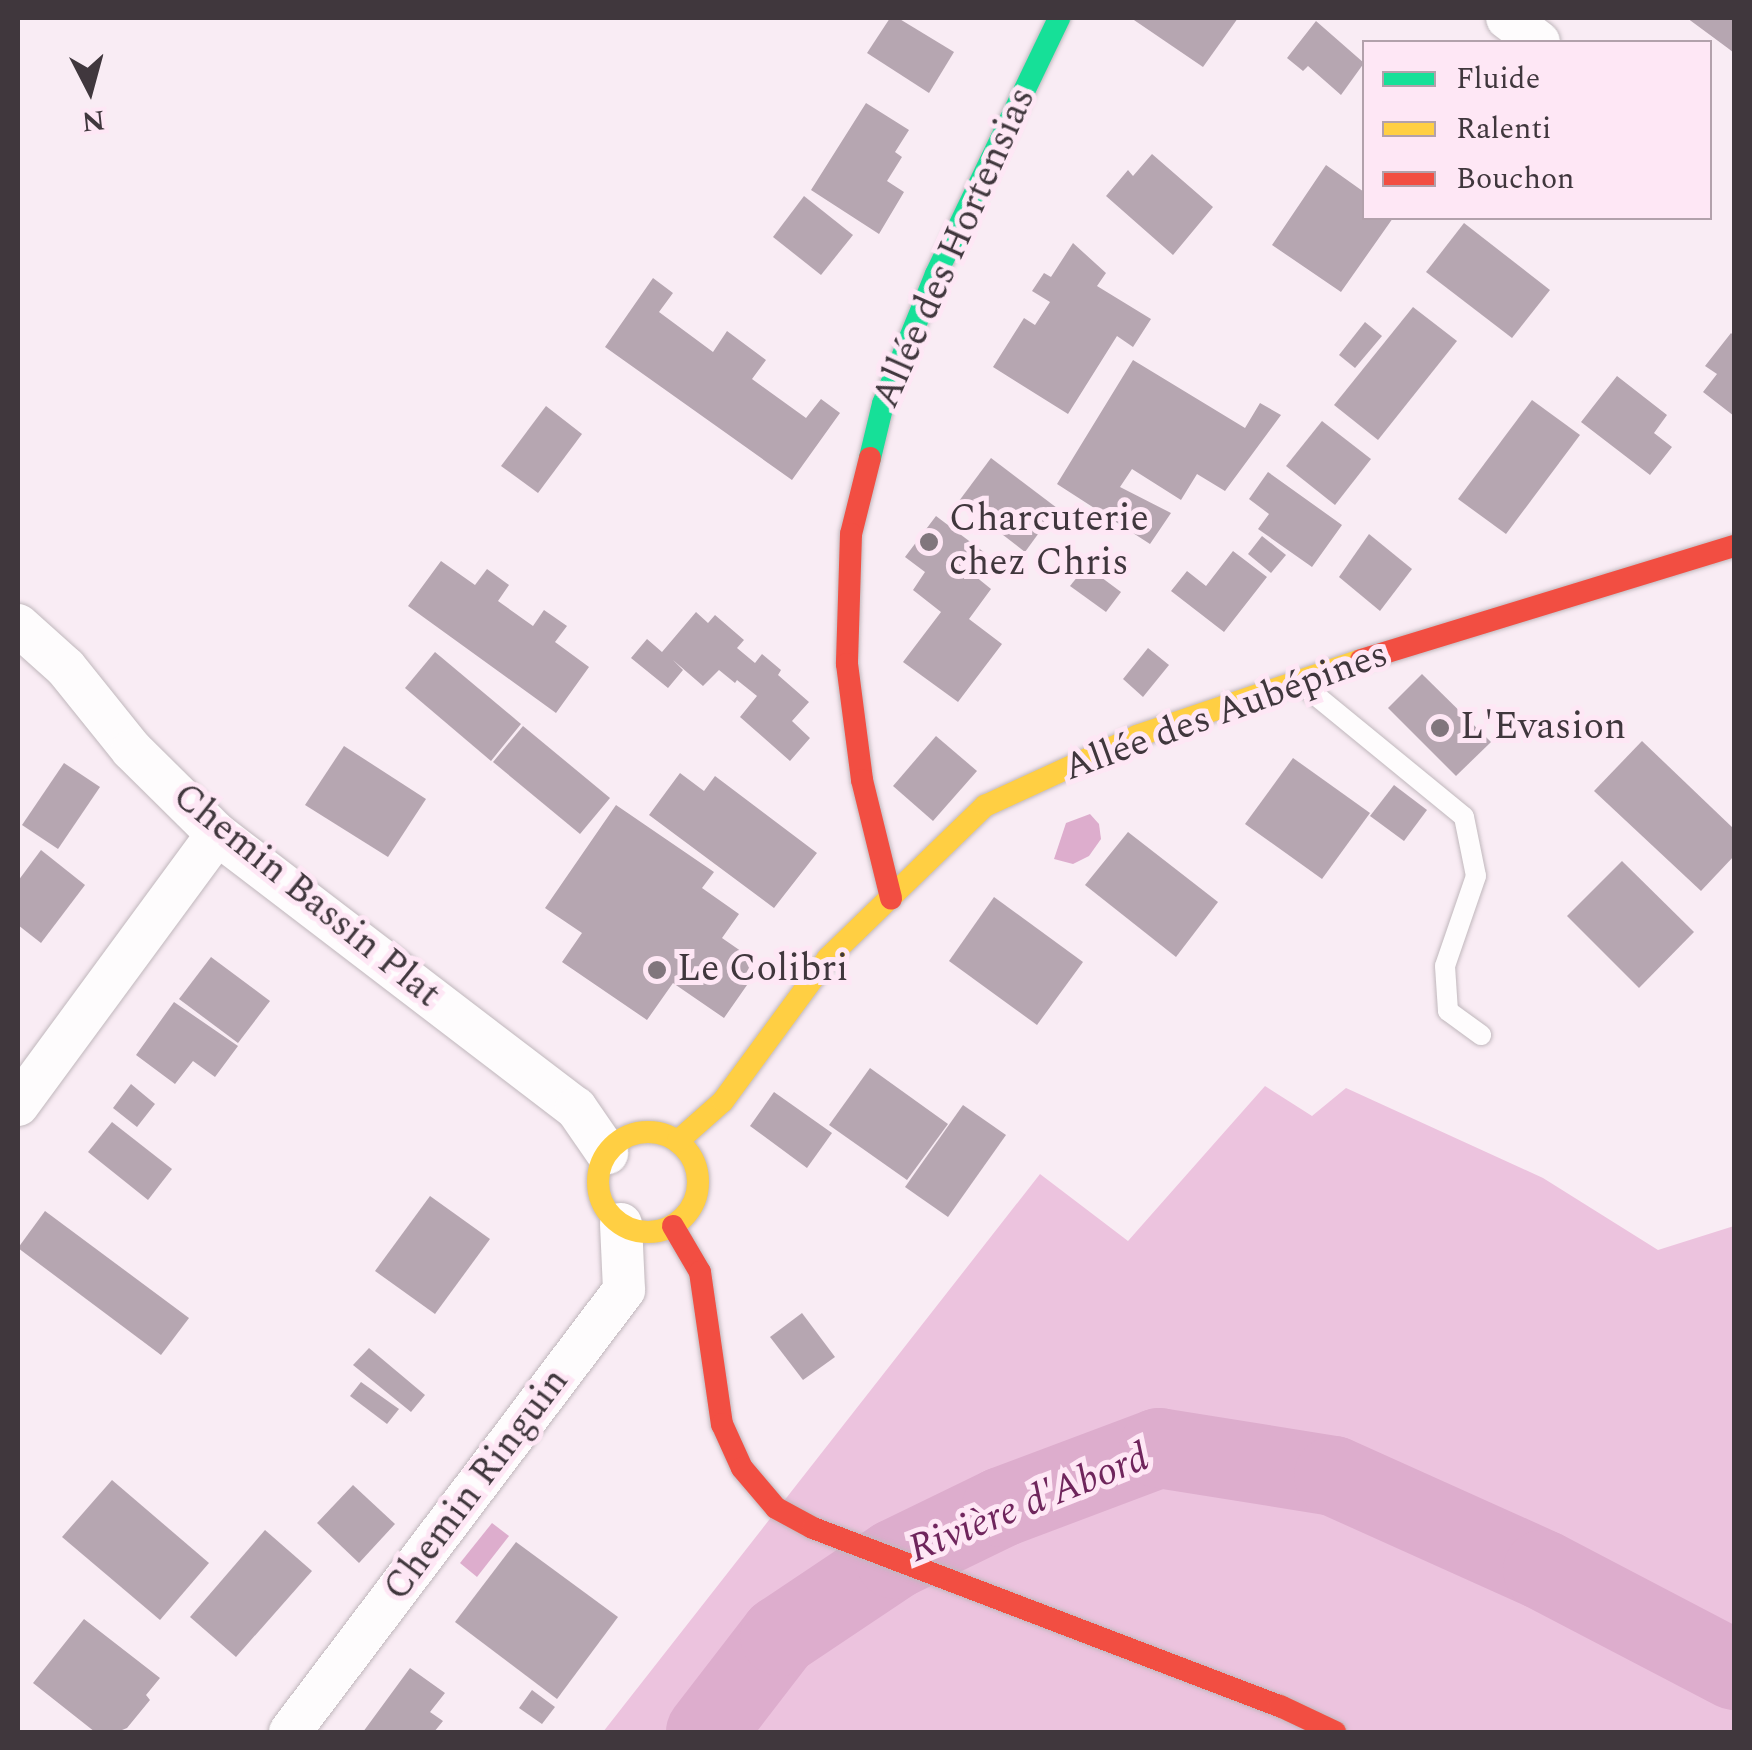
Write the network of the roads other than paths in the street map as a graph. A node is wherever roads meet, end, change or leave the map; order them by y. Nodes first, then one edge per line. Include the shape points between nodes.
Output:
1 (1059, 18) edge
2 (1507, 18) edge
3 (1536, 40) edge
4 (1730, 553) edge
5 (18, 626) edge
6 (1297, 680) junction
7 (218, 834) junction
8 (891, 898) junction
9 (1481, 1035) dead end
10 (18, 1106) edge
11 (678, 1140) junction
12 (607, 1152) junction
13 (621, 1224) junction
14 (673, 1226) junction
15 (290, 1732) edge
16 (1335, 1732) edge

1 - 8 street, Allée des Hortensias via 936,274 883,404 851,534 847,664 862,780
2 - 3 street
4 - 6 street, Allée des Aubépines
5 - 7 street, Chemin Bassin Plat via 66,668 132,750
6 - 8 street, Allée des Aubépines via 1138,736 986,806
6 - 9 lane via 1464,817 1476,876 1445,966 1448,1011
7 - 10 street
7 - 12 street, Chemin Bassin Plat via 576,1108
8 - 11 street, Allée des Aubépines via 828,958 723,1101
11 - 12 street via 632,1134
11 - 14 street via 690,1153 698,1184 695,1201
12 - 13 street via 598,1183 608,1214
13 - 14 street via 646,1232
13 - 15 street, Chemin Ringuin via 624,1290
14 - 16 street via 700,1272 722,1424 742,1468 776,1508

